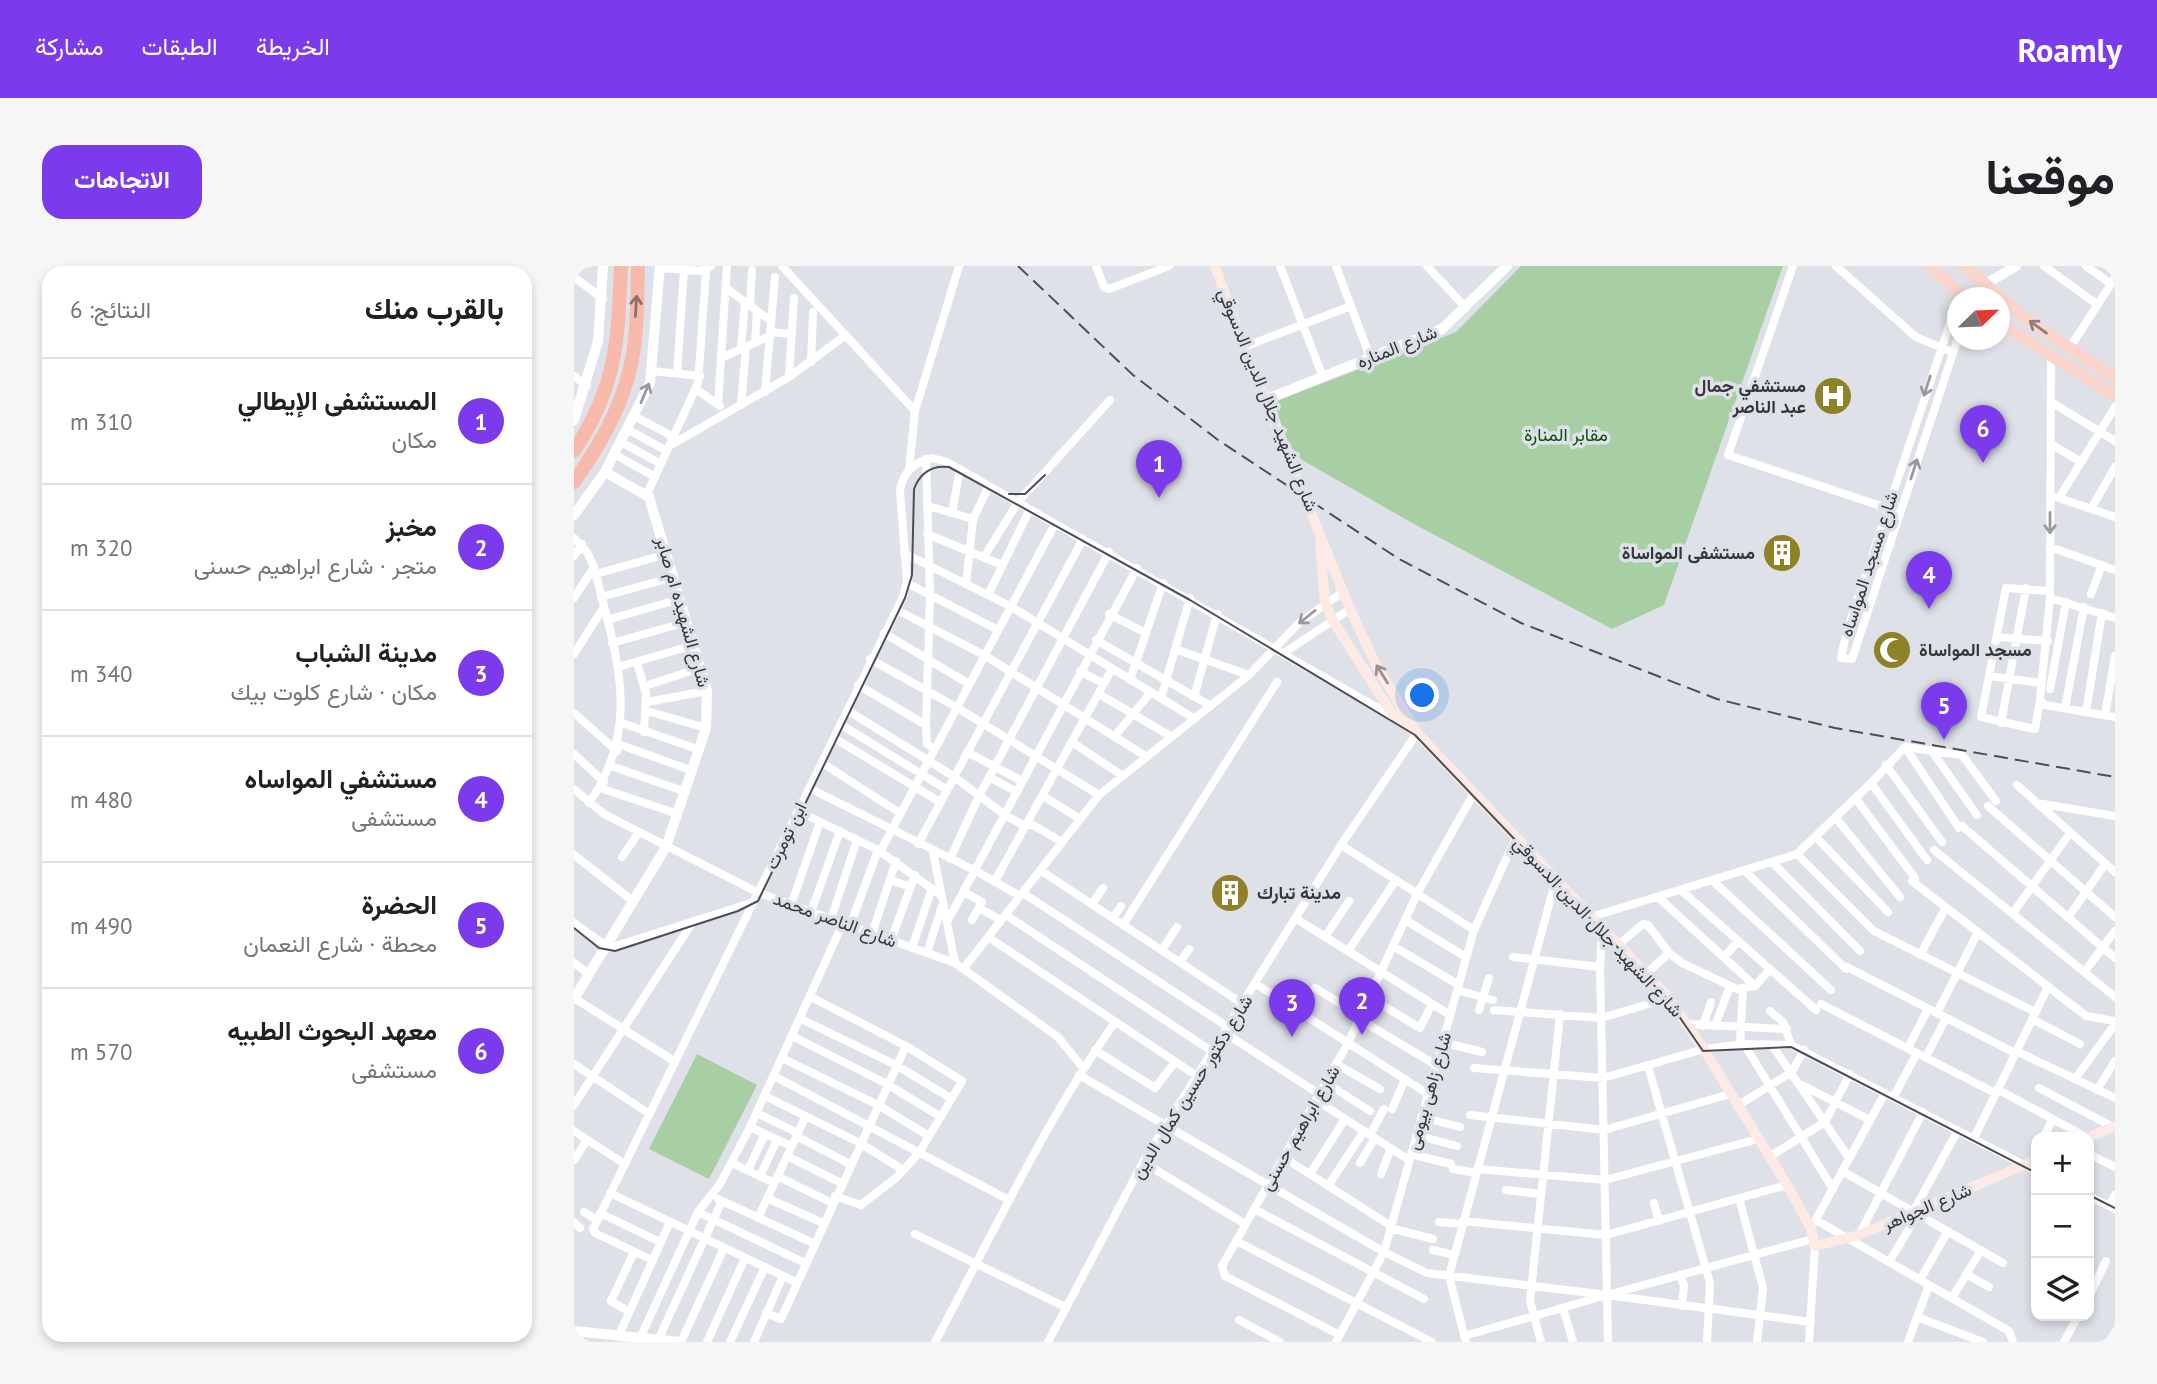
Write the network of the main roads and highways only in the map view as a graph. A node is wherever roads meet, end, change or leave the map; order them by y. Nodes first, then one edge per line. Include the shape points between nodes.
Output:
1 (621, 266) edge
2 (638, 266) edge
3 (1215, 266) edge
4 (1930, 266) edge
5 (1964, 266) edge
6 (1982, 281) junction
7 (1951, 287) edge
8 (1974, 287) edge
9 (2010, 330) edge
10 (2113, 373) edge
11 (2115, 396) edge
12 (574, 452) edge
13 (574, 482) edge
14 (1320, 535) junction
15 (1417, 733) junction
16 (2114, 1127) edge
17 (2094, 1134) edge
18 (2031, 1162) edge
19 (1814, 1233) joint

1 - 12 highway via 615,364 597,412
13 -> 2 highway via 612,420 627,380
3 - 14 main road, شارع الشهيد جلال الدين الدسوقي
4 - 7 main road
5 - 6 main road
6 - 8 main road
10 -> 6 main road via 2069,349
9 - 11 main road
15 -> 14 main road, شارع الشهيد جلال الدين الدسوقي via 1376,665
14 - 15 main road, شارع الشهيد جلال الدين الدسوقي via 1325,603 1332,620 1395,717
15 - 19 main road, شارع الشهيد جلال الدين الدسوقي via 1669,998
16 - 17 main road
18 - 19 main road, شارع الجواهر via 1854,1237

